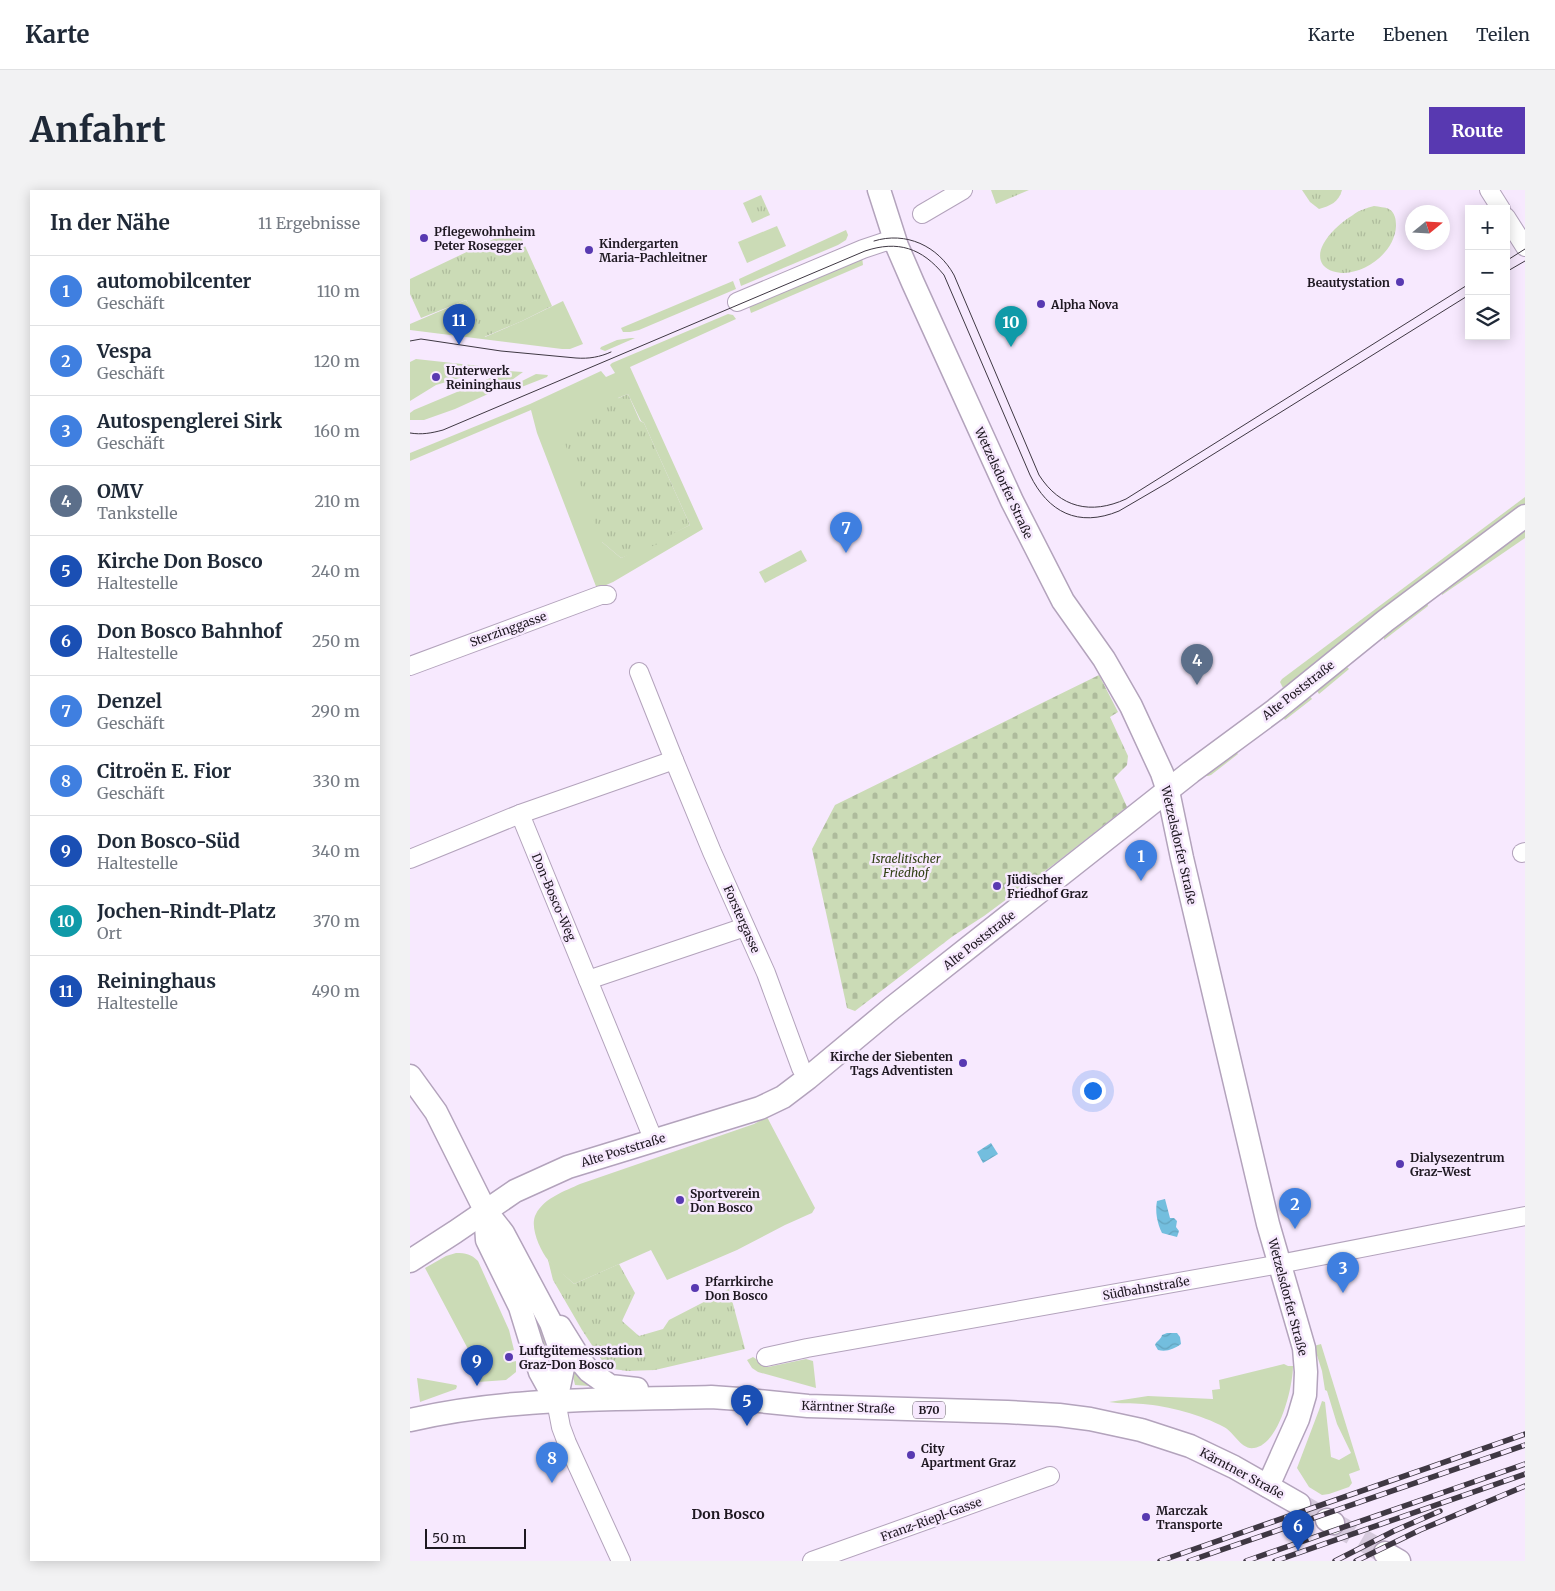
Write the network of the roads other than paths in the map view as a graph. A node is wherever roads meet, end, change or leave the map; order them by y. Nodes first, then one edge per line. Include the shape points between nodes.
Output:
1 (879, 190) edge
2 (963, 190) edge
3 (1489, 190) edge
4 (1498, 205) edge
5 (922, 214) dead end
6 (1510, 223) edge
7 (896, 241) junction
8 (1525, 247) edge
9 (737, 302) dead end
10 (1525, 516) edge
11 (607, 595) dead end
12 (410, 666) edge
13 (640, 672) dead end
14 (674, 760) junction
15 (1168, 791) junction
16 (520, 814) junction
17 (410, 859) edge
18 (745, 928) junction
19 (588, 980) junction
20 (410, 1076) edge
21 (808, 1078) junction
22 (654, 1141) junction
23 (485, 1210) junction
24 (1525, 1216) edge
25 (410, 1261) edge
26 (1278, 1263) junction
27 (542, 1305) junction
28 (766, 1357) dead end
29 (711, 1397) junction
30 (556, 1401) junction
31 (410, 1420) edge
32 (1050, 1476) dead end
33 (1268, 1486) junction
34 (1299, 1504) tunnel mouth
35 (621, 1561) edge
36 (812, 1561) edge

1 - 7 main road, Wetzelsdorfer Straße
2 - 5 street
3 - 4 street
6 - 8 street
7 - 9 street via 863,249
7 - 15 main road, Wetzelsdorfer Straße via 935,334 1033,543 1063,601 1131,706
10 - 15 main road, Alte Poststraße via 1406,604
11 - 12 street, Sterzinggasse
13 - 14 street, Forstergasse
14 - 16 street
14 - 18 street, Forstergasse
15 - 21 main road, Alte Poststraße
15 - 26 main road, Wetzelsdorfer Straße
16 - 17 street
16 - 19 street, Don-Bosco-Weg
18 - 19 street
18 - 21 street, Forstergasse via 766,973 801,1068
19 - 22 street, Don-Bosco-Weg
20 - 23 main road via 436,1112
21 - 22 main road, Alte Poststraße via 783,1097 760,1108
22 - 23 main road, Alte Poststraße via 568,1167 515,1191
23 - 25 main road, Alte Poststraße
23 - 27 main road via 503,1233
23 - 30 main road via 487,1240 520,1307 540,1372
24 - 26 street, Südbahnstraße
26 - 28 street, Südbahnstraße
26 - 33 main road, Wetzelsdorfer Straße via 1304,1348 1305,1395 1298,1419
27 - 29 main road via 556,1320 583,1364 610,1386
27 - 30 main road via 552,1323 563,1368
29 - 30 main road, Kärntner Straße / B70
29 - 33 main road, Kärntner Straße / B70 via 808,1406 1016,1412 1090,1419 1184,1444
30 - 31 main road, Kärntner Straße / B70 via 481,1407
30 - 35 street via 567,1443
32 - 36 street, Franz-Riepl-Gasse
33 - 34 main road, Kärntner Straße / B70

